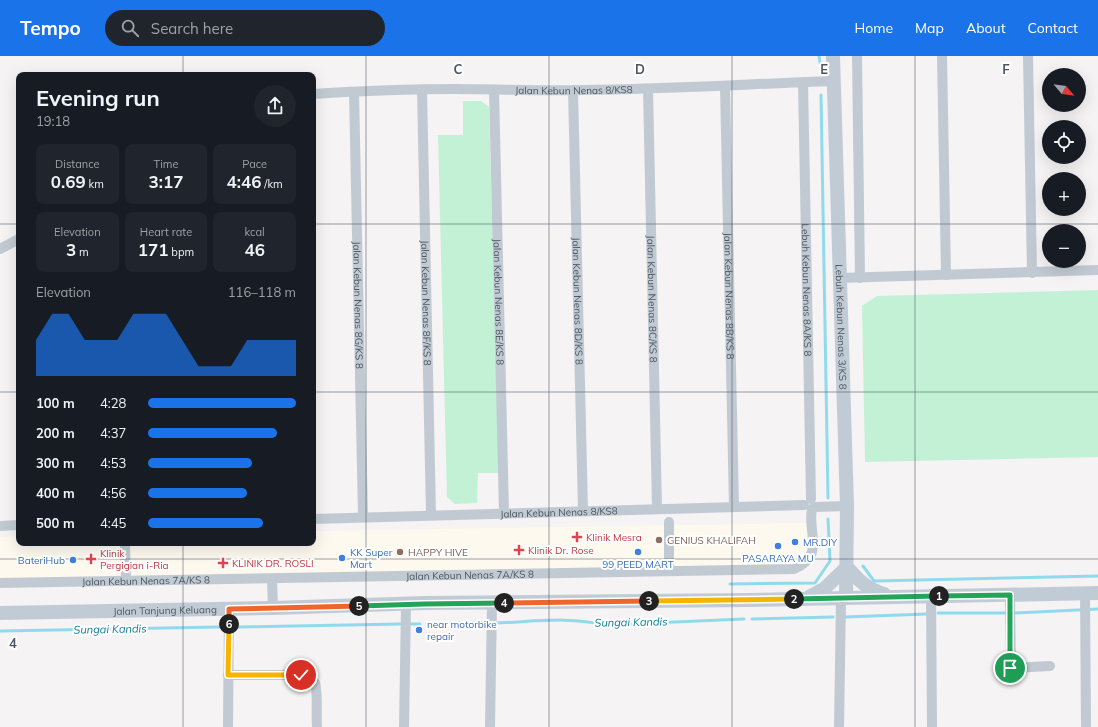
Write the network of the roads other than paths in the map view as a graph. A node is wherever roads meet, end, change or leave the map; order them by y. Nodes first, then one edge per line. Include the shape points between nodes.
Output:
1 (833, 56) edge
2 (857, 56) edge
3 (942, 56) edge
4 (1028, 56) edge
5 (834, 81) junction
6 (803, 82) junction
7 (725, 86) junction
8 (648, 89) junction
9 (422, 90) junction
10 (494, 90) junction
11 (573, 90) junction
12 (354, 92) junction
13 (316, 94) edge
14 (16, 240) edge
15 (0, 249) edge
16 (1098, 270) edge
17 (1032, 273) junction
18 (946, 275) junction
19 (839, 278) junction
20 (860, 278) junction
21 (810, 504) junction
22 (847, 506) junction
23 (734, 507) junction
24 (657, 509) junction
25 (583, 511) junction
26 (504, 513) junction
27 (431, 516) junction
28 (363, 517) junction
29 (316, 519) edge
30 (669, 522) dead end
31 (16, 525) edge
32 (0, 526) edge
33 (125, 546) edge
34 (847, 567) junction
35 (669, 571) junction
36 (272, 579) junction
37 (126, 581) junction
38 (0, 583) edge
39 (1089, 595) edge
40 (931, 596) junction
41 (893, 597) junction
42 (805, 598) junction
43 (844, 598) junction
44 (492, 603) junction
45 (406, 605) junction
46 (1010, 607) junction
47 (273, 608) junction
48 (229, 609) junction
49 (0, 613) edge
50 (1050, 666) dead end
51 (228, 675) junction
52 (228, 727) edge
53 (316, 727) edge
54 (404, 727) edge
55 (490, 727) edge
56 (840, 727) edge
57 (932, 727) edge
58 (1086, 727) edge

1 - 5 main road, Lebuh Kebun Nenas 3/KS 8
2 - 20 street
3 - 18 street
4 - 17 street
5 - 6 street, Jalan Kebun Nenas 8/KS8
5 - 19 main road, Lebuh Kebun Nenas 3/KS 8
6 - 7 street, Jalan Kebun Nenas 8/KS8
6 - 21 street, Lebuh Kebun Nenas 8A/KS 8
7 - 8 street, Jalan Kebun Nenas 8/KS8
7 - 23 street, Jalan Kebun Nenas 8B/KS 8
8 - 11 street, Jalan Kebun Nenas 8/KS8
8 - 24 street, Jalan Kebun Nenas 8C/KS 8
9 - 10 street, Jalan Kebun Nenas 8/KS8
9 - 12 street, Jalan Kebun Nenas 8/KS8
9 - 27 street, Jalan Kebun Nenas 8F/KS 8
10 - 11 street, Jalan Kebun Nenas 8/KS8
10 - 26 street, Jalan Kebun Nenas 8E/KS 8
11 - 25 street, Jalan Kebun Nenas 8D/KS 8
12 - 13 street, Jalan Kebun Nenas 8/KS8
12 - 28 street, Jalan Kebun Nenas 8G/KS 8
14 - 15 street
16 - 17 street
17 - 18 street
18 - 20 street
19 - 20 street
19 - 22 main road, Lebuh Kebun Nenas 3/KS 8
21 - 22 street, Jalan Kebun Nenas 8/KS8
21 - 23 street, Jalan Kebun Nenas 8/KS8
21 - 35 street, Jalan Kebun Nenas 7A/KS 8 via 813,549 811,557 794,569
22 - 34 main road, Lebuh Kebun Nenas 3/KS 8
23 - 24 street, Jalan Kebun Nenas 8/KS8
24 - 25 street, Jalan Kebun Nenas 8/KS8
25 - 26 street, Jalan Kebun Nenas 8/KS8
26 - 27 street, Jalan Kebun Nenas 8/KS8
27 - 28 street, Jalan Kebun Nenas 8/KS8
28 - 29 street, Jalan Kebun Nenas 8/KS8
30 - 35 street
31 - 32 street
33 - 37 street
34 - 41 main road via 865,586
34 - 42 main road via 824,589
34 - 43 main road, Lebuh Kebun Nenas 3/KS 8
35 - 36 street, Jalan Kebun Nenas 7A/KS 8
36 - 37 street, Jalan Kebun Nenas 7A/KS 8
36 - 47 street
37 - 38 street, Jalan Kebun Nenas 7A/KS 8
39 - 46 main road, Jalan Tanjung Keluang
39 - 58 street via 1085,622
40 - 41 main road, Jalan Tanjung Keluang
40 - 46 main road, Jalan Tanjung Keluang
40 - 57 street
41 - 43 main road, Jalan Tanjung Keluang
42 - 43 main road, Jalan Tanjung Keluang
42 - 44 main road, Jalan Tanjung Keluang
43 - 56 street
44 - 45 main road, Jalan Tanjung Keluang
44 - 55 street
45 - 47 main road, Jalan Tanjung Keluang
45 - 54 street
46 - 50 street via 1010,668
47 - 48 main road, Jalan Tanjung Keluang
48 - 49 main road, Jalan Tanjung Keluang
48 - 51 street
51 - 52 street
51 - 53 street via 309,677 315,683

